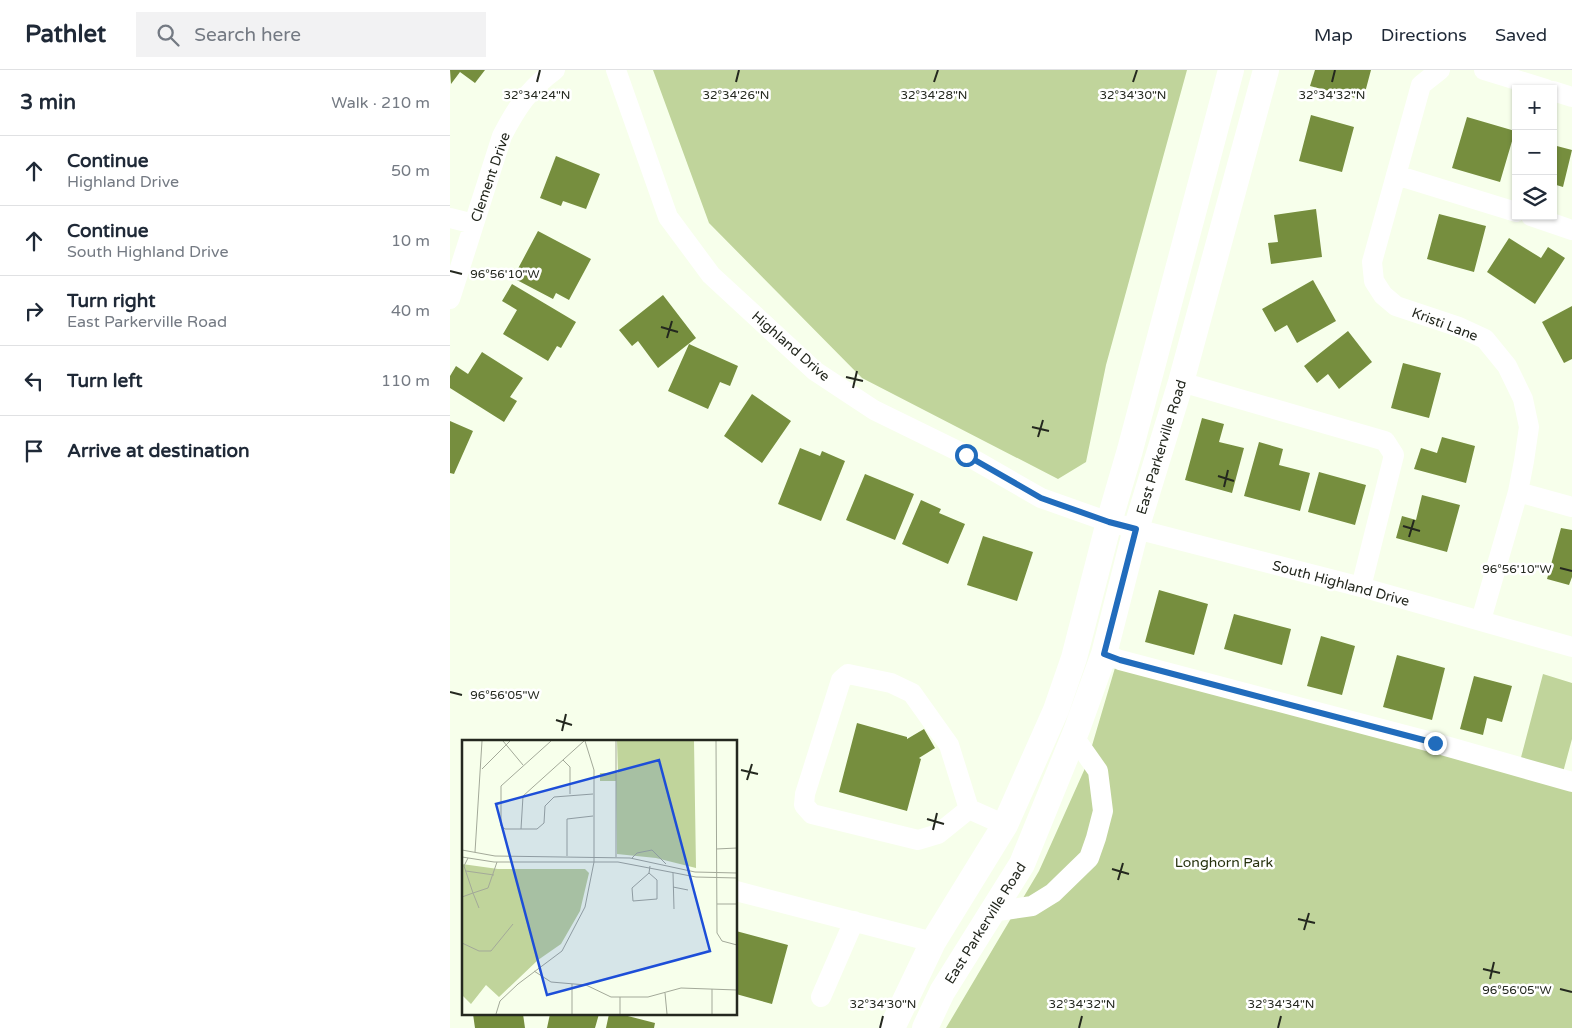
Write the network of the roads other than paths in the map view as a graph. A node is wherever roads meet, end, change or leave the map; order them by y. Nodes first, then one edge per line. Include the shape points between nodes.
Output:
1 (555, 70) edge
2 (616, 70) edge
3 (1231, 70) edge
4 (1266, 70) edge
5 (1440, 70) edge
6 (1484, 70) edge
7 (1533, 85) edge
8 (1557, 92) edge
9 (1572, 96) edge
10 (1396, 175) junction
11 (1512, 211) edge
12 (450, 218) edge
13 (1543, 220) edge
14 (474, 224) junction
15 (1572, 230) edge
16 (450, 299) edge
17 (1180, 382) junction
18 (1518, 492) junction
19 (1572, 507) edge
20 (1109, 522) junction
21 (1136, 529) junction
22 (1361, 587) junction
23 (1481, 620) junction
24 (1572, 646) edge
25 (1104, 654) junction
26 (1074, 737) junction
27 (1572, 782) edge
28 (969, 809) junction
29 (1005, 825) junction
30 (738, 892) edge
31 (992, 912) junction
32 (854, 921) junction
33 (933, 942) junction
34 (821, 997) dead end
35 (892, 1028) edge
36 (925, 1028) edge

1 - 14 street, Clement Drive via 538,82 514,112 502,136
2 - 20 street, Highland Drive via 668,217 711,275 815,371 874,410 966,455 1041,498
3 - 20 main road, East Parkerville Road
4 - 17 main road, East Parkerville Road
5 - 10 street, Kristi Lane via 1421,85
6 - 7 street
8 - 9 street
10 - 11 street
10 - 18 street, Kristi Lane via 1372,262 1374,281 1396,306 1485,339 1507,366 1524,399 1529,428
12 - 14 street
13 - 15 street
14 - 16 street, Clement Drive
17 - 21 main road, East Parkerville Road
17 - 22 street via 1385,441 1394,454
18 - 19 street
18 - 23 street, Kristi Lane
20 - 21 street, South Highland Drive
20 - 29 main road, East Parkerville Road via 1074,658 1056,710
21 - 22 street, South Highland Drive
21 - 25 main road, East Parkerville Road
22 - 23 street, South Highland Drive
23 - 24 street, South Highland Drive
25 - 26 main road, East Parkerville Road
25 - 27 street
26 - 31 main road, East Parkerville Road via 1022,864
26 - 31 street via 1098,771 1100,779 1103,811 1089,858 1053,893 1032,906
28 - 28 street via 948,745 912,693 891,683 848,674 841,680 805,794 804,805 812,814 918,840 938,834
28 - 29 street
29 - 33 main road, East Parkerville Road
30 - 32 street
31 - 36 main road, East Parkerville Road via 942,992
32 - 33 street
32 - 34 street
33 - 35 main road, East Parkerville Road

